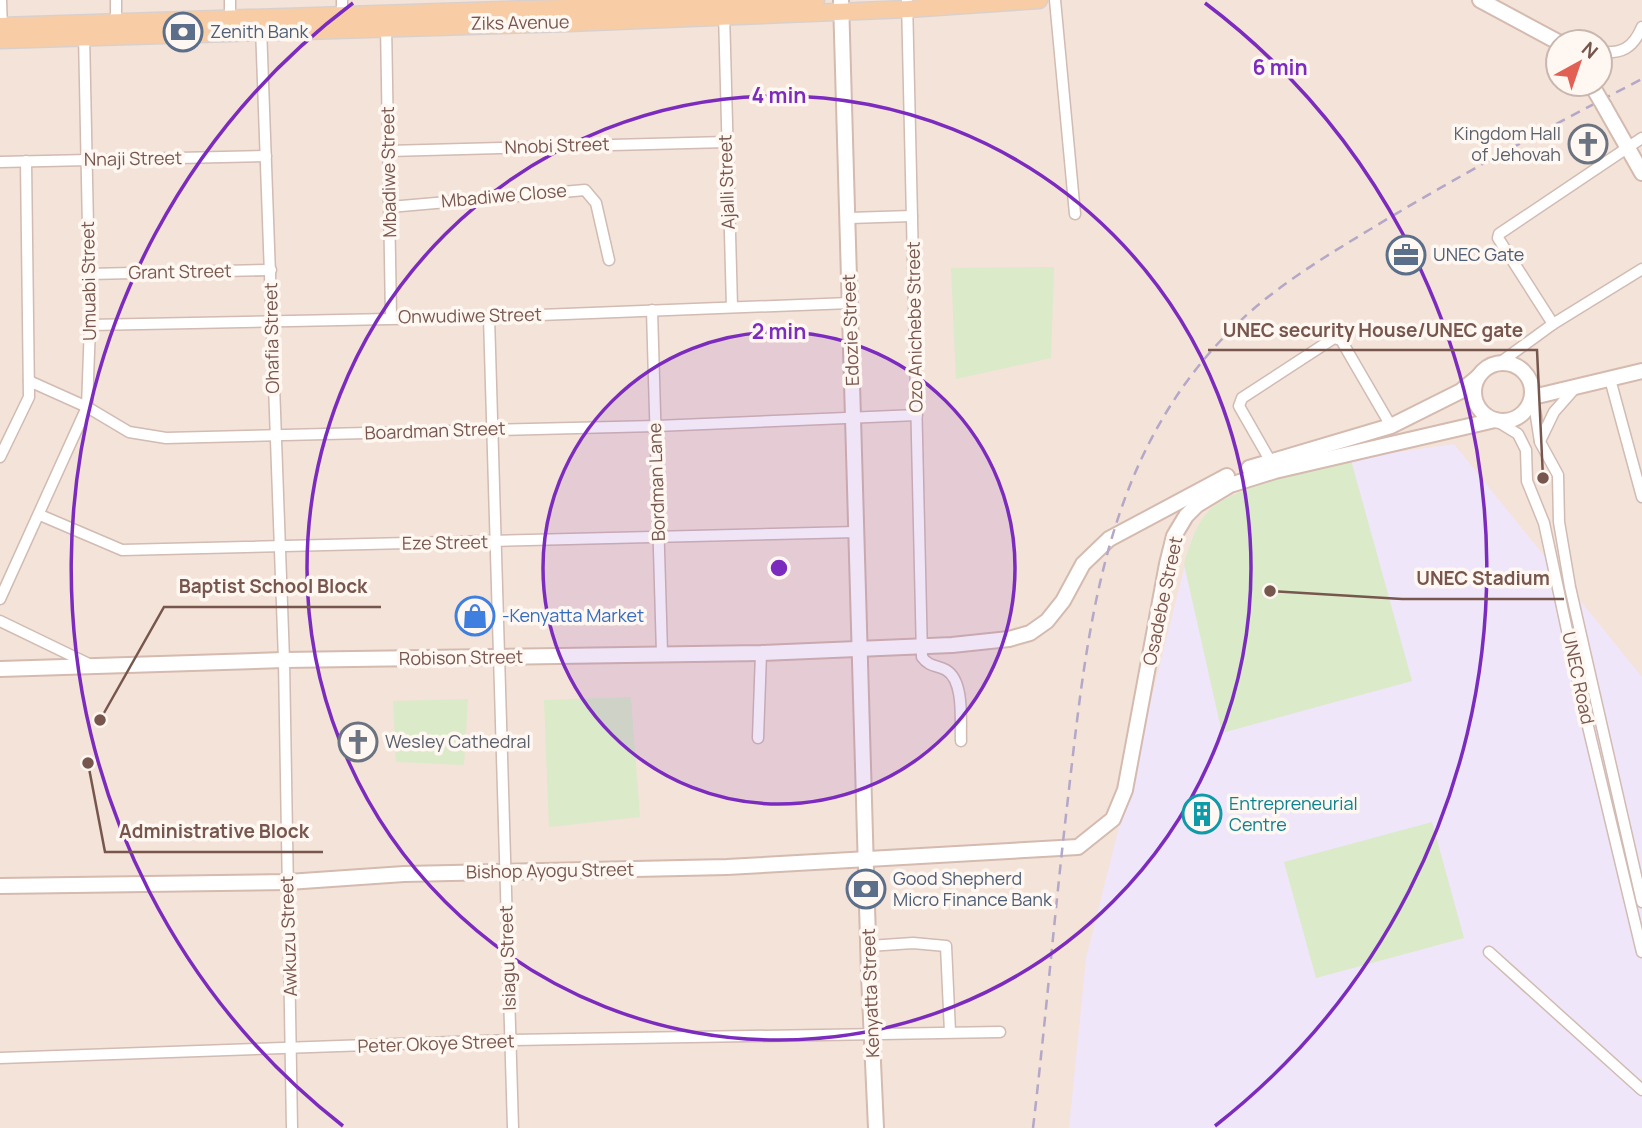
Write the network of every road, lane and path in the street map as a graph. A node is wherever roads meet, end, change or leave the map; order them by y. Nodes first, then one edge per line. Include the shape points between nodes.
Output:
1 (2, 0) edge
2 (116, 0) edge
3 (230, 0) edge
4 (816, 0) edge
5 (1039, 0) edge
6 (1055, 0) edge
7 (1482, 0) edge
8 (871, 5) edge
9 (907, 5) edge
10 (842, 6) edge
11 (687, 8) edge
12 (568, 10) edge
13 (724, 10) junction
14 (456, 12) edge
15 (342, 14) edge
16 (230, 17) junction
17 (386, 21) junction
18 (261, 23) junction
19 (1642, 27) edge
20 (116, 29) junction
21 (84, 30) junction
22 (1, 33) edge
23 (1544, 34) edge
24 (1614, 51) edge
25 (1599, 98) edge
26 (1642, 138) edge
27 (726, 142) junction
28 (1626, 147) junction
29 (388, 151) junction
30 (266, 156) junction
31 (86, 159) junction
32 (26, 160) junction
33 (0, 162) edge
34 (1642, 173) edge
35 (390, 207) junction
36 (1075, 214) dead end
37 (912, 216) junction
38 (849, 218) junction
39 (609, 260) dead end
40 (1642, 269) edge
41 (271, 270) junction
42 (89, 274) junction
43 (850, 303) junction
44 (732, 307) junction
45 (652, 310) junction
46 (391, 317) junction
47 (489, 317) junction
48 (272, 322) junction
49 (1553, 324) junction
50 (90, 325) junction
51 (1498, 363) junction
52 (1642, 371) edge
53 (1478, 377) junction
54 (1610, 379) junction
55 (29, 381) junction
56 (1577, 387) junction
57 (1533, 397) junction
58 (87, 407) junction
59 (917, 415) junction
60 (853, 419) junction
61 (1495, 420) junction
62 (656, 426) junction
63 (1391, 426) junction
64 (491, 428) junction
65 (274, 436) junction
66 (1540, 442) junction
67 (0, 457) edge
68 (1271, 462) junction
69 (1642, 496) edge
70 (1178, 500) junction
71 (40, 515) junction
72 (1186, 516) junction
73 (857, 532) junction
74 (659, 538) junction
75 (494, 543) junction
76 (279, 546) junction
77 (0, 599) edge
78 (0, 621) edge
79 (922, 646) junction
80 (861, 648) junction
81 (662, 653) junction
82 (761, 653) junction
83 (501, 657) junction
84 (284, 660) junction
85 (98, 668) junction
86 (0, 669) edge
87 (1598, 712) junction
88 (1585, 714) junction
89 (758, 738) dead end
90 (961, 741) dead end
91 (1096, 835) joint
92 (866, 862) junction
93 (505, 873) junction
94 (288, 882) junction
95 (0, 886) edge
96 (1642, 902) edge
97 (869, 946) junction
98 (1489, 952) dead end
99 (1642, 952) edge
100 (950, 1032) junction
101 (1000, 1032) dead end
102 (872, 1034) junction
103 (512, 1040) junction
104 (292, 1049) junction
105 (0, 1058) edge
106 (1642, 1090) edge
107 (292, 1128) edge
108 (513, 1128) edge
109 (876, 1128) edge

1 - 22 street
2 - 20 street
3 - 16 street
4 - 13 main road, Ziks Avenue
5 - 9 main road, Ziks Avenue
6 - 36 street
7 - 23 main road
8 - 9 main road, Ziks Avenue
8 - 10 main road, Ziks Avenue
9 - 37 street, Ozo Anichebe Street
10 - 13 main road, Ziks Avenue
10 - 38 main road, Edozie Street
11 - 12 main road, Ziks Avenue
11 - 13 main road, Ziks Avenue
12 - 14 main road, Ziks Avenue
13 - 27 street, Ajalli Street
14 - 17 main road, Ziks Avenue
15 - 17 main road, Ziks Avenue
15 - 18 main road, Ziks Avenue
16 - 18 main road, Ziks Avenue
16 - 20 main road, Ziks Avenue
17 - 29 street, Mbadiwe Street
18 - 20 main road, Ziks Avenue
18 - 30 street, Ohafia Street
19 - 24 street via 1635,42
20 - 21 main road, Ziks Avenue
21 - 22 main road, Ziks Avenue
21 - 31 street, Umuabi Street
25 - 28 main road, bridge
26 - 28 street
27 - 29 street, Nnobi Street
27 - 44 street, Ajalli Street
28 - 34 main road
28 - 49 street via 1499,234
29 - 35 street, Mbadiwe Street
30 - 31 street, Nnaji Street
30 - 41 street, Ohafia Street
31 - 32 street, Nnaji Street
31 - 42 street, Umuabi Street
32 - 33 street, Nnaji Street
32 - 55 street
35 - 39 street, Mbadiwe Close via 585,190 596,203
35 - 46 street, Mbadiwe Street
37 - 38 street
37 - 59 street, Ozo Anichebe Street
38 - 43 main road, Edozie Street
40 - 49 street
41 - 42 street, Grant Street
41 - 48 street, Ohafia Street
42 - 50 street, Umuabi Street
43 - 44 street, Onwudiwe Street
43 - 60 main road, Edozie Street
44 - 45 street, Onwudiwe Street
45 - 47 street, Onwudiwe Street
45 - 62 street, Bordman Lane
46 - 47 street, Onwudiwe Street
46 - 48 street, Onwudiwe Street
47 - 64 street, Isiagu Street
48 - 50 street, Onwudiwe Street
48 - 65 street, Ohafia Street
49 - 51 street
50 - 58 street, Umuabi Street
51 - 53 main road
51 - 57 main road via 1522,370
52 - 54 main road
53 - 61 main road via 1476,403
53 - 63 main road, Osadebe Street via 1461,391
54 - 56 main road
54 - 69 street
55 - 58 street, Boardman Street
55 - 67 street via 26,405
56 - 57 main road
56 - 66 street via 1554,412
57 - 61 main road via 1521,416
57 - 66 street, UNEC Road
58 - 65 street, Boardman Street via 139,435
58 - 71 street, Umuabi Street
59 - 60 street, Boardman Street
59 - 79 street, Ozo Anichebe Street
60 - 62 street, Boardman Street
60 - 73 main road, Edozie Street
61 - 72 main road, Osadebe Street via 1256,476 1215,493
61 - 88 street, UNEC Road via 1518,434 1526,450 1527,481 1547,533
62 - 64 street, Boardman Street
62 - 74 street, Bordman Lane
63 - 68 main road, Osadebe Street
63 - 68 street via 1341,340 1334,338 1242,398 1239,406
64 - 65 street, Boardman Street
64 - 75 street, Isiagu Street
65 - 76 street, Ohafia Street
66 - 87 street, UNEC Road via 1558,475 1559,522
68 - 70 main road, Osadebe Street
70 - 72 main road
70 - 79 main road, Osadebe Street via 1092,553 1057,609 1030,633
71 - 76 street, Eze Street via 122,550
71 - 77 street, Umuabi Street
72 - 91 main road, Osadebe Street via 1174,536 1167,564 1125,790 1113,819
73 - 74 street, Eze Street
73 - 80 main road, Edozie Street
74 - 75 street, Eze Street
74 - 81 street, Bordman Lane
75 - 76 street, Eze Street
75 - 83 street, Isiagu Street
76 - 84 street, Ohafia Street
78 - 85 street
79 - 80 main road, Robison Street
79 - 90 street via 924,660 949,672 956,682
80 - 82 main road, Robison Street
80 - 92 main road, Kenyatta Street
81 - 82 main road, Robison Street
81 - 83 main road, Robison Street
82 - 89 street
83 - 84 main road, Robison Street
83 - 93 street, Isiagu Street
84 - 85 main road, Robison Street
84 - 94 street, Awkuzu Street
85 - 86 main road, Robison Street
87 - 88 street
87 - 96 street, UNEC Road
88 - 99 street, UNEC Road
91 - 92 main road, Bishop Ayogu Street via 1078,848 1062,851
92 - 93 main road, Bishop Ayogu Street
92 - 97 main road, Kenyatta Street
93 - 94 main road, Bishop Ayogu Street
93 - 103 street, Isiagu Street
94 - 95 main road, Bishop Ayogu Street
94 - 104 street, Awkuzu Street
97 - 100 street via 946,946
97 - 102 main road, Kenyatta Street
98 - 106 street
100 - 101 street, Peter Okoye Street
100 - 102 street, Peter Okoye Street
102 - 103 street, Peter Okoye Street
102 - 109 main road, Kenyatta Street
103 - 104 street, Peter Okoye Street
103 - 108 street, Isiagu Street
104 - 105 street, Peter Okoye Street
104 - 107 street, Awkuzu Street

